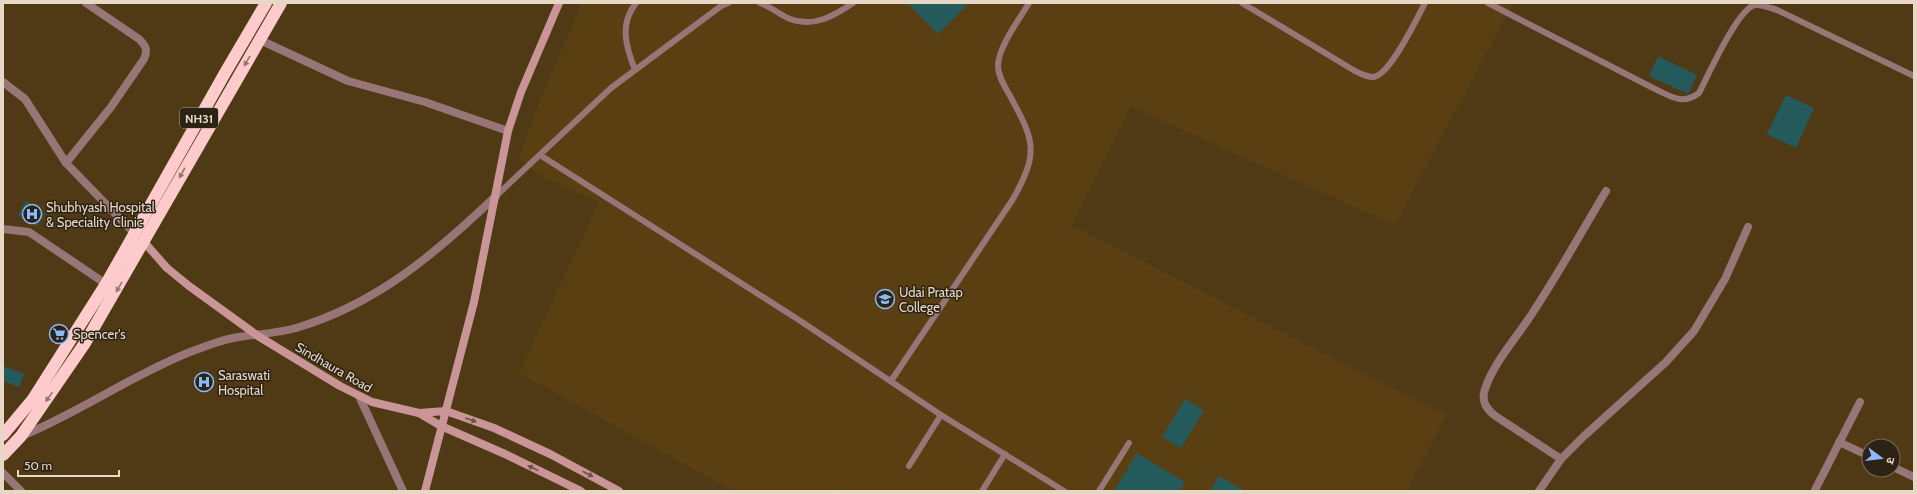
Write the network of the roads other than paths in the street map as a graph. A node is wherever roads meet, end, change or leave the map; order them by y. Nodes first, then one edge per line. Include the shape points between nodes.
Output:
1 (87, 3) edge
2 (266, 3) edge
3 (281, 3) edge
4 (559, 3) edge
5 (636, 3) edge
6 (728, 3) edge
7 (760, 3) edge
8 (853, 3) edge
9 (1029, 3) edge
10 (1242, 3) edge
11 (1425, 3) edge
12 (1488, 3) edge
13 (260, 40) junction
14 (635, 70) junction
15 (1914, 76) edge
16 (3, 82) edge
17 (508, 131) junction
18 (540, 155) junction
19 (66, 163) junction
20 (1606, 191) dead end
21 (496, 196) junction
22 (1748, 227) dead end
23 (3, 229) edge
24 (134, 234) junction
25 (144, 242) junction
26 (106, 284) junction
27 (258, 336) junction
28 (891, 381) junction
29 (360, 396) junction
30 (1860, 402) dead end
31 (446, 411) junction
32 (419, 412) junction
33 (941, 415) junction
34 (441, 426) junction
35 (3, 435) edge
36 (21, 436) junction
37 (1129, 442) dead end
38 (1839, 442) junction
39 (1861, 452) edge
40 (3, 454) edge
41 (1005, 454) junction
42 (1561, 459) junction
43 (909, 466) dead end
44 (1901, 471) edge
45 (3, 473) edge
46 (1914, 477) edge
47 (1816, 490) dead end
48 (21, 491) edge
49 (404, 491) edge
50 (425, 491) edge
51 (581, 491) edge
52 (619, 491) edge
53 (982, 491) edge
54 (1064, 491) edge
55 (1099, 491) edge
56 (1539, 491) edge

1 - 19 street via 139,39 146,46 147,52 111,107
2 - 24 highway, NH31
3 - 13 highway, NH31
4 - 17 street via 520,92
5 - 14 lane via 626,23 625,38
6 - 14 lane
7 - 8 lane via 803,23 837,15
9 - 28 lane via 1003,47 998,66 999,76 1030,138 1031,158 1026,176
10 - 11 lane via 1355,72 1374,77 1391,63
12 - 15 lane via 1653,88 1682,100 1691,99 1699,92 1736,23 1747,9 1755,5 1776,10
13 - 17 street via 348,81 426,102
13 -> 25 highway, NH31
14 - 18 lane via 611,88
16 - 19 street via 25,99
17 - 21 street
18 - 21 lane
18 - 28 lane
19 - 24 street
20 - 42 street via 1535,310 1494,371 1483,399 1486,407 1494,415
21 - 27 street via 454,236 393,283 324,318 295,328
21 - 31 street via 474,302
22 - 42 street via 1725,279 1694,331 1666,362
23 - 26 street via 29,232
24 - 26 highway, NH31
25 - 27 street, Sindhaura Road via 167,268
25 -> 36 highway, NH31 via 85,343
26 - 35 highway, NH31 via 33,399
27 - 29 street, Sindhaura Road
27 - 36 street via 234,338 184,354 61,419
28 - 33 lane
29 - 32 street, Sindhaura Road via 372,402
29 - 49 street
30 - 38 street
31 - 32 street
31 - 34 street
31 -> 52 street via 494,428
32 - 34 street, Sindhaura Road
33 - 41 lane
33 - 43 lane
34 - 50 street
51 -> 34 street, Sindhaura Road
36 - 40 highway, NH31
37 - 55 lane
38 - 39 street
38 - 47 street
41 - 53 lane
41 - 54 lane
42 - 56 street
44 - 46 street
45 - 48 street

